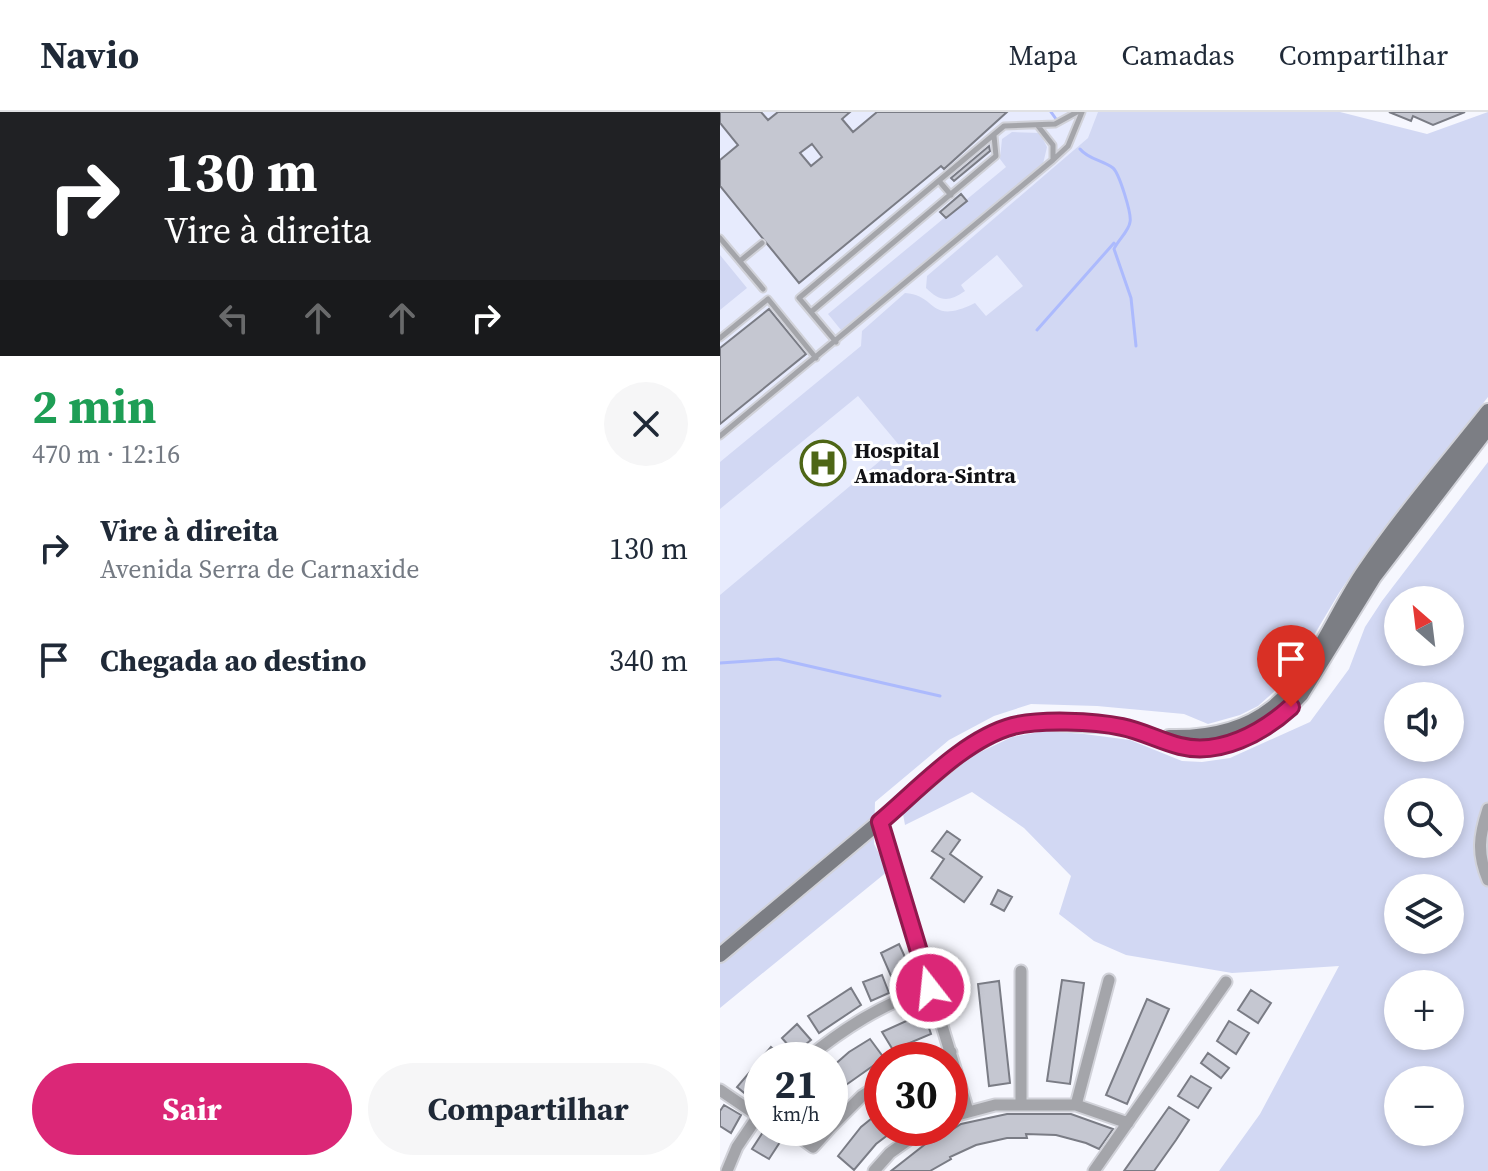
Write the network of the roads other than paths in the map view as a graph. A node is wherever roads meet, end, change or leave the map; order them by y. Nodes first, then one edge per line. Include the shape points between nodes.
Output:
1 (1079, 112) edge
2 (1038, 126) junction
3 (994, 135) junction
4 (1053, 160) junction
5 (939, 181) junction
6 (951, 195) junction
7 (720, 238) edge
8 (762, 243) dead end
9 (740, 261) junction
10 (763, 289) dead end
11 (811, 312) junction
12 (720, 338) edge
13 (836, 342) junction
14 (816, 358) junction
15 (1488, 411) edge
16 (1488, 428) edge
17 (720, 436) edge
18 (1160, 737) junction
19 (1488, 809) edge
20 (880, 822) junction
21 (1488, 880) edge
22 (720, 955) edge
23 (1021, 971) dead end
24 (1109, 980) dead end
25 (1226, 982) dead end
26 (930, 988) junction
27 (827, 1042) edge
28 (948, 1042) edge
29 (720, 1090) edge
30 (864, 1095) edge
31 (744, 1104) edge
32 (1021, 1104) junction
33 (1076, 1105) junction
34 (848, 1110) edge
35 (968, 1111) edge
36 (1128, 1123) junction
37 (744, 1137) edge
38 (900, 1146) edge
39 (727, 1171) edge
40 (874, 1171) edge
41 (1094, 1171) edge

1 - 2 lane
1 - 4 lane via 1068,146
2 - 3 lane via 1004,126
2 - 4 lane via 1053,145
3 - 5 lane
3 - 6 lane via 996,156
4 - 13 lane
5 - 6 lane
5 - 11 lane via 799,298
6 - 11 lane
7 - 9 lane
8 - 9 lane
9 - 10 lane
11 - 13 lane
12 - 14 lane via 768,299
13 - 14 lane
14 - 17 lane
15 - 18 street via 1371,561 1279,702 1253,721 1220,734
16 - 18 street via 1374,577 1291,707 1262,730 1224,745 1190,748
18 - 20 street via 1120,726 1046,721 1016,725 963,752
19 - 21 street via 1480,862
20 - 22 street
20 - 26 street
23 - 32 street
24 - 33 street
25 - 36 street
26 - 27 street via 844,1028
26 - 28 street
29 - 31 street
30 - 34 street
32 - 33 street
32 - 35 street
33 - 36 street
36 - 41 street
37 - 39 street
38 - 40 street

